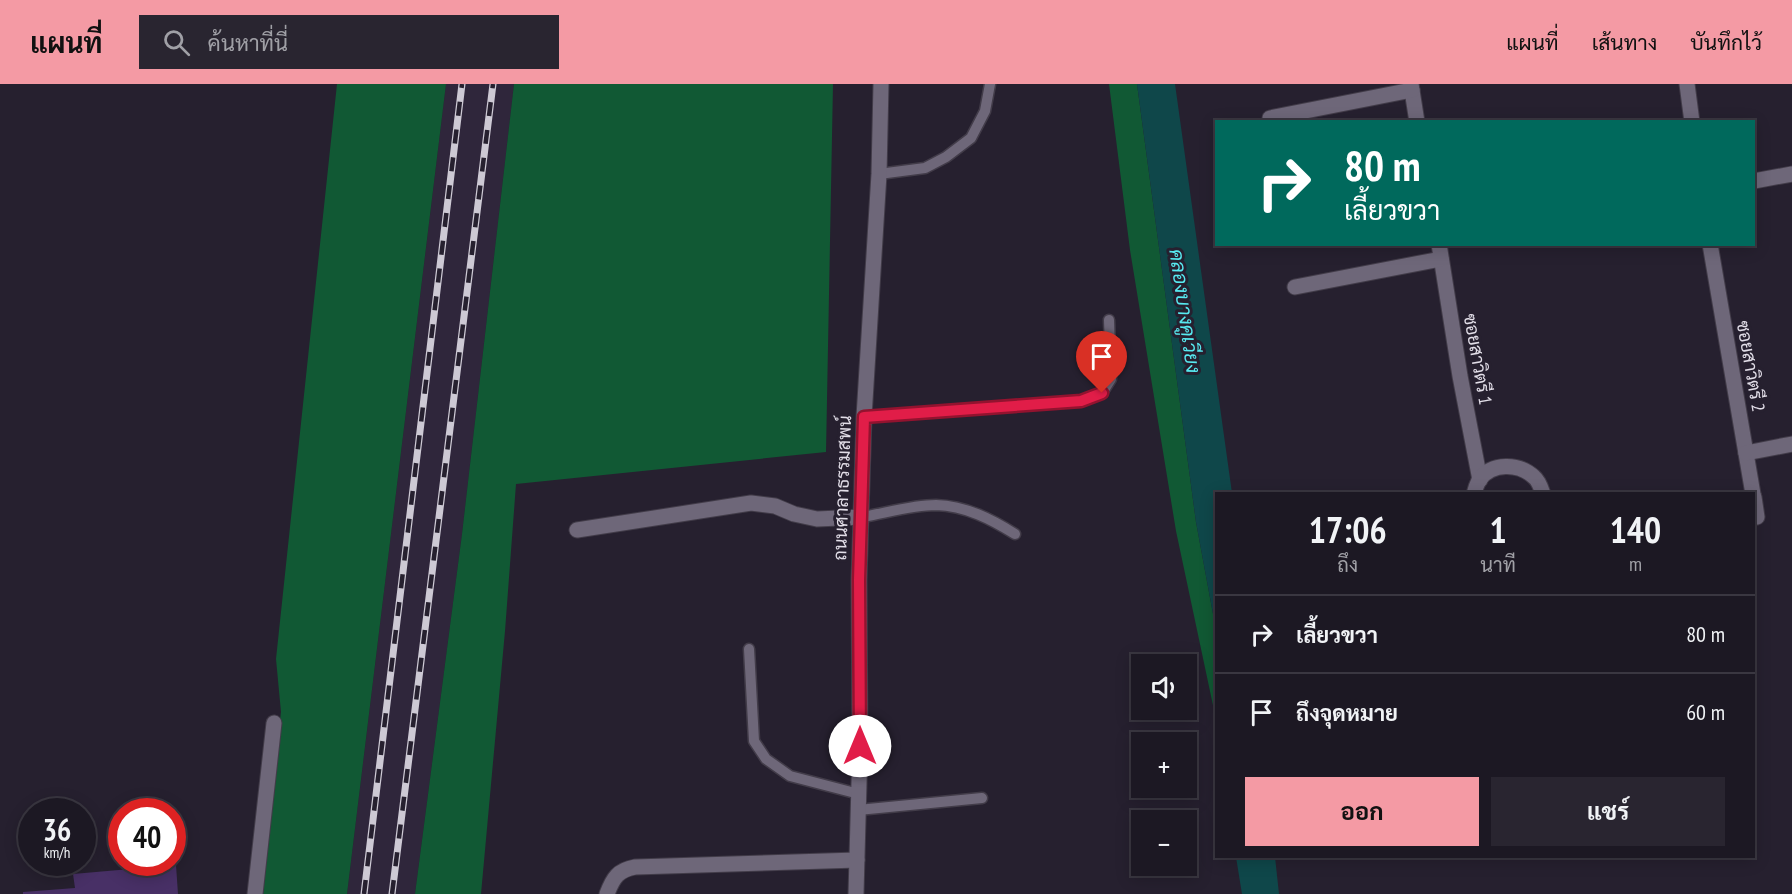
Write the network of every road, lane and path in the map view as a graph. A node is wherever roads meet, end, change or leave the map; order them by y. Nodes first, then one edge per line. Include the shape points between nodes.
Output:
1 (881, 84) edge
2 (990, 84) edge
3 (1687, 84) edge
4 (1411, 87) edge
5 (1270, 118) dead end
6 (1417, 120) edge
7 (1692, 120) edge
8 (879, 174) junction
9 (1792, 174) edge
10 (1755, 181) edge
11 (1710, 246) edge
12 (1440, 252) edge
13 (1295, 287) dead end
14 (1109, 320) dead end
15 (864, 417) junction
16 (1792, 444) edge
17 (1746, 453) junction
18 (1477, 487) edge
19 (1543, 492) edge
20 (1752, 492) edge
21 (1755, 506) edge
22 (1757, 517) dead end
23 (862, 518) junction
24 (577, 530) dead end
25 (1015, 534) dead end
26 (748, 649) dead end
27 (274, 723) dead end
28 (859, 794) junction
29 (982, 798) dead end
30 (858, 810) junction
31 (857, 860) junction
32 (255, 894) edge
33 (607, 894) edge
34 (856, 894) edge

1 - 8 street, ถนนศาลาธรรมสพน์
2 - 8 lane via 985,111 971,138 925,168
3 - 7 street
4 - 5 street
4 - 6 street
8 - 15 street, ถนนศาลาธรรมสพน์
9 - 10 street
11 - 17 street, ซอยสาวิตรี 2
12 - 13 street
12 - 18 street, ซอยสาวิตรี 1
14 - 15 lane via 1111,379 1102,393 1081,401
15 - 23 street, ถนนศาลาธรรมสพน์
16 - 17 street
17 - 20 street, ซอยสาวิตรี 2
18 - 19 street, ซอยสาวิตรี 1 via 1492,470 1508,466 1523,469 1536,479
21 - 22 street, ซอยสาวิตรี 2
23 - 24 street via 817,519 751,502
23 - 25 lane via 936,505 989,518
23 - 28 street, ถนนศาลาธรรมสพน์
26 - 28 lane via 754,741 766,759 790,776
27 - 32 street
28 - 30 street, ถนนศาลาธรรมสพน์
29 - 30 lane
30 - 31 street, ถนนศาลาธรรมสพน์
31 - 33 street via 635,867 622,869 612,879
31 - 34 street, ถนนศาลาธรรมสพน์

